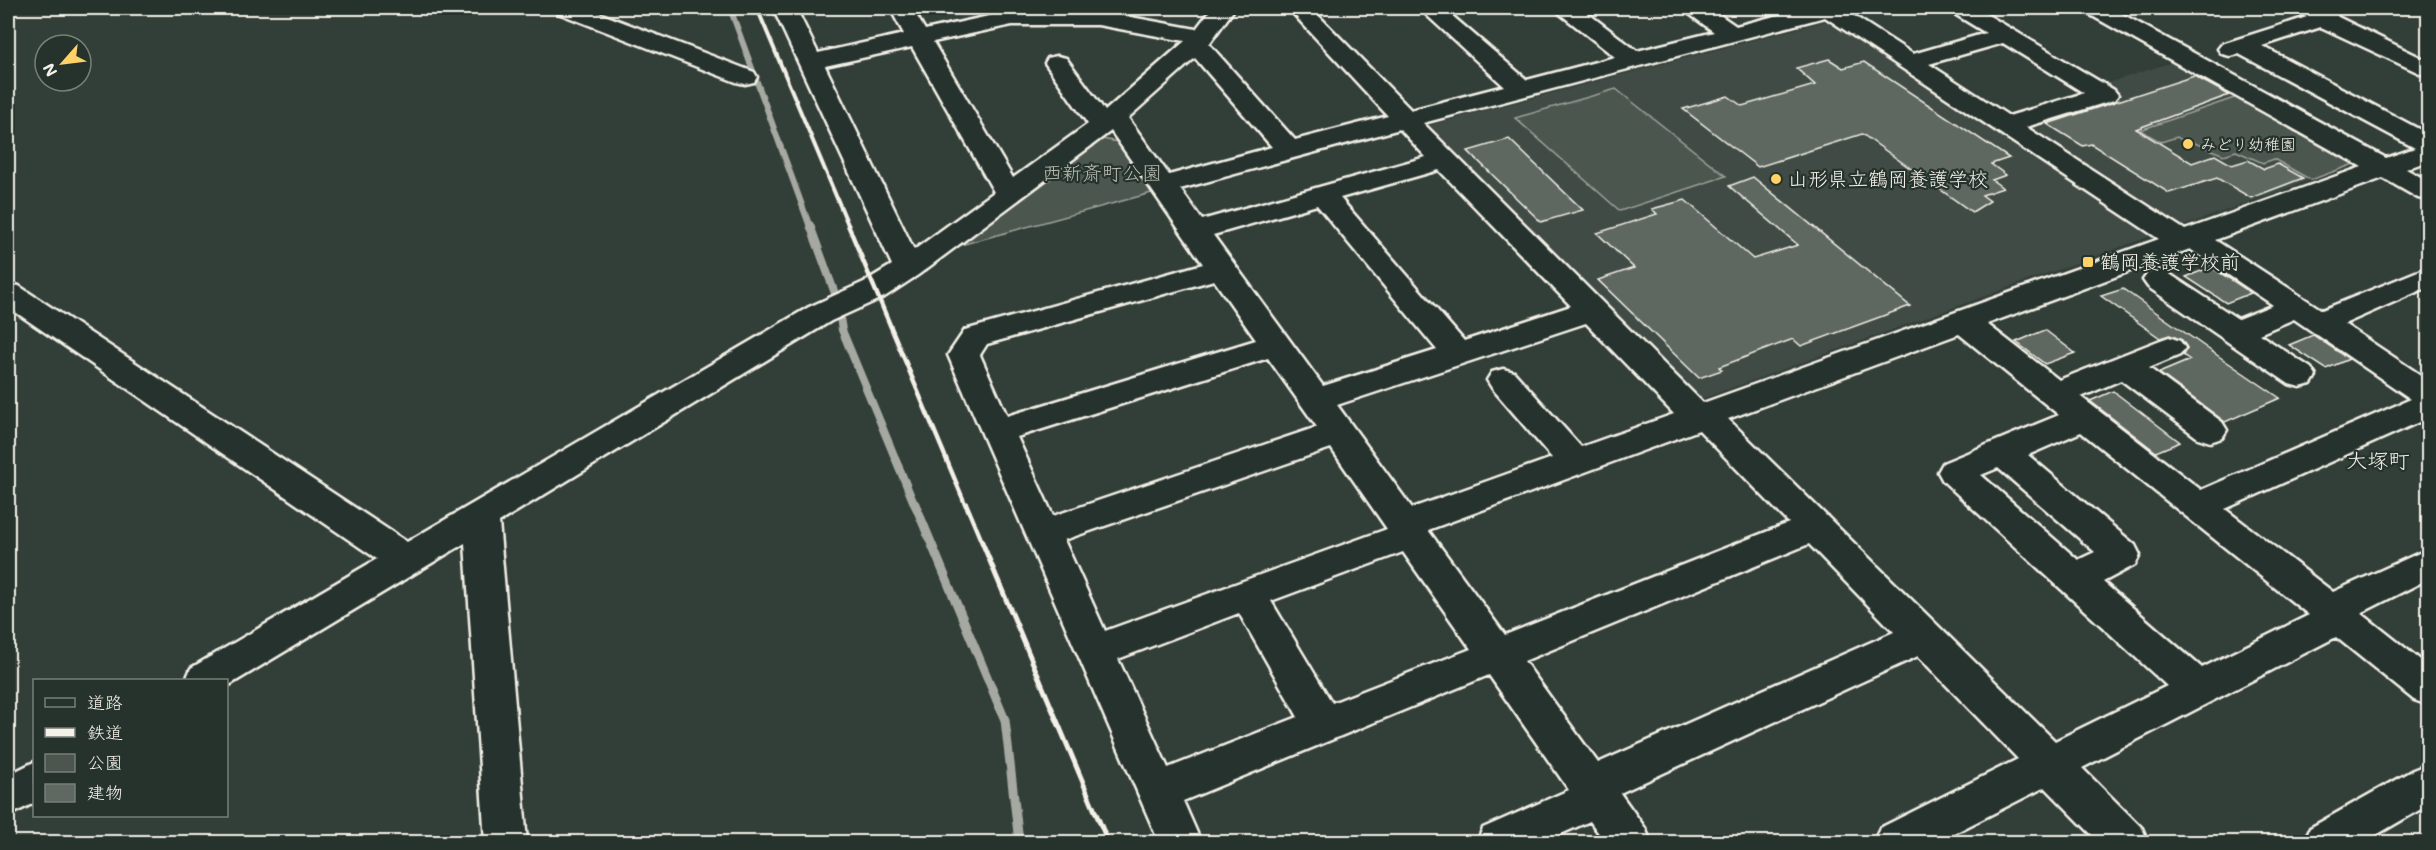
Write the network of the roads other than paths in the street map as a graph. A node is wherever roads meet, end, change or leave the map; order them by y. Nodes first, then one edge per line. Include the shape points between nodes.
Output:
1 (566, 8) edge
2 (785, 8) edge
3 (901, 8) edge
4 (1224, 8) edge
5 (1299, 8) edge
6 (1430, 8) edge
7 (1566, 8) edge
8 (1696, 8) edge
9 (1829, 8) edge
10 (1961, 8) edge
11 (2095, 8) edge
12 (1015, 12) edge
13 (2315, 13) edge
14 (1731, 33) junction
15 (2006, 35) junction
16 (919, 38) junction
17 (1199, 40) junction
18 (2241, 45) junction
19 (1633, 60) junction
20 (2191, 61) junction
21 (810, 62) junction
22 (1910, 62) junction
23 (1057, 63) dead end
24 (2428, 70) edge
25 (745, 77) dead end
26 (1522, 89) junction
27 (1407, 120) junction
28 (1108, 121) junction
29 (2007, 125) junction
30 (2428, 144) edge
31 (1288, 150) junction
32 (2428, 152) edge
33 (1444, 160) junction
34 (2384, 168) junction
35 (1164, 185) junction
36 (2428, 192) edge
37 (1009, 194) junction
38 (1322, 195) junction
39 (1194, 231) junction
40 (2188, 240) junction
41 (908, 268) junction
42 (1220, 269) junction
43 (2428, 276) edge
44 (2158, 280) dead end
45 (8, 293) edge
46 (1592, 310) junction
47 (2308, 315) junction
48 (1964, 321) junction
49 (2235, 332) junction
50 (1274, 345) junction
51 (2169, 348) dead end
52 (1458, 354) junction
53 (2124, 366) junction
54 (2300, 376) dead end
55 (1503, 380) dead end
56 (2056, 394) junction
57 (2428, 395) edge
58 (1314, 401) junction
59 (2428, 405) edge
60 (1701, 417) junction
61 (2085, 417) junction
62 (2210, 430) dead end
63 (998, 431) junction
64 (1337, 433) junction
65 (2002, 452) junction
66 (1576, 463) junction
67 (2198, 506) junction
68 (481, 517) junction
69 (1815, 527) junction
70 (1406, 530) junction
71 (1043, 533) junction
72 (407, 561) junction
73 (2428, 563) edge
74 (2075, 579) junction
75 (1248, 595) junction
76 (2334, 614) junction
77 (1923, 636) junction
78 (1095, 651) junction
79 (1495, 654) junction
80 (208, 679) edge
81 (2428, 688) edge
82 (2198, 689) junction
83 (1323, 724) junction
84 (2050, 764) junction
85 (33, 782) edge
86 (2428, 783) edge
87 (1157, 792) junction
88 (1594, 792) junction
89 (8, 797) edge
90 (506, 843) edge
91 (1180, 843) edge
92 (1498, 843) edge
93 (1630, 843) edge
94 (1895, 843) edge
95 (2127, 843) edge
96 (2325, 843) edge

1 - 25 street
2 - 21 street
3 - 16 street
4 - 17 street
5 - 27 street
6 - 26 street
7 - 19 street
8 - 14 street
9 - 14 street
9 - 22 street
10 - 15 street
11 - 20 street
12 - 16 street
12 - 17 street via 1098,18
13 - 18 street
13 - 24 street
14 - 19 street
15 - 22 street
15 - 29 street via 2106,95
16 - 21 street
16 - 37 street
17 - 28 street
17 - 31 street
18 - 20 street
18 - 30 street
19 - 26 street
20 - 34 street
21 - 41 street
22 - 29 street
23 - 28 street
26 - 27 street
27 - 31 street
27 - 33 street
28 - 35 street
28 - 37 street
29 - 40 street
31 - 35 street
32 - 34 street
33 - 38 street
33 - 46 street
34 - 36 street
34 - 40 street
35 - 39 street
37 - 41 street
38 - 39 street
38 - 52 street
39 - 42 street
40 - 47 street
40 - 48 street
41 - 68 street via 875,289 820,314
42 - 50 street
42 - 63 street via 976,337 964,355
43 - 47 street
44 - 49 street
45 - 72 street
46 - 52 street
46 - 60 street
47 - 49 street
47 - 57 street
48 - 56 street
48 - 60 street
49 - 54 street
50 - 58 street
50 - 63 street
51 - 53 street
52 - 58 street
53 - 56 street
53 - 62 street
55 - 66 street
56 - 61 street
58 - 64 street
59 - 67 street
60 - 66 street
60 - 69 street
61 - 65 street
61 - 67 street
63 - 71 street
64 - 70 street
64 - 71 street
65 - 74 street via 2122,555
65 - 74 street via 1955,472
66 - 70 street
67 - 76 street
68 - 72 street
68 - 90 street
69 - 77 street
69 - 79 street
70 - 75 street
70 - 79 street
71 - 78 street
72 - 80 street
73 - 76 street
74 - 82 street
75 - 78 street
75 - 83 street
76 - 81 street
76 - 82 street
77 - 84 street
77 - 88 street
78 - 87 street
79 - 83 street
79 - 88 street
82 - 84 street
83 - 87 street
84 - 94 street
84 - 95 street
85 - 89 street
86 - 96 street
87 - 91 street
88 - 92 street
88 - 93 street

